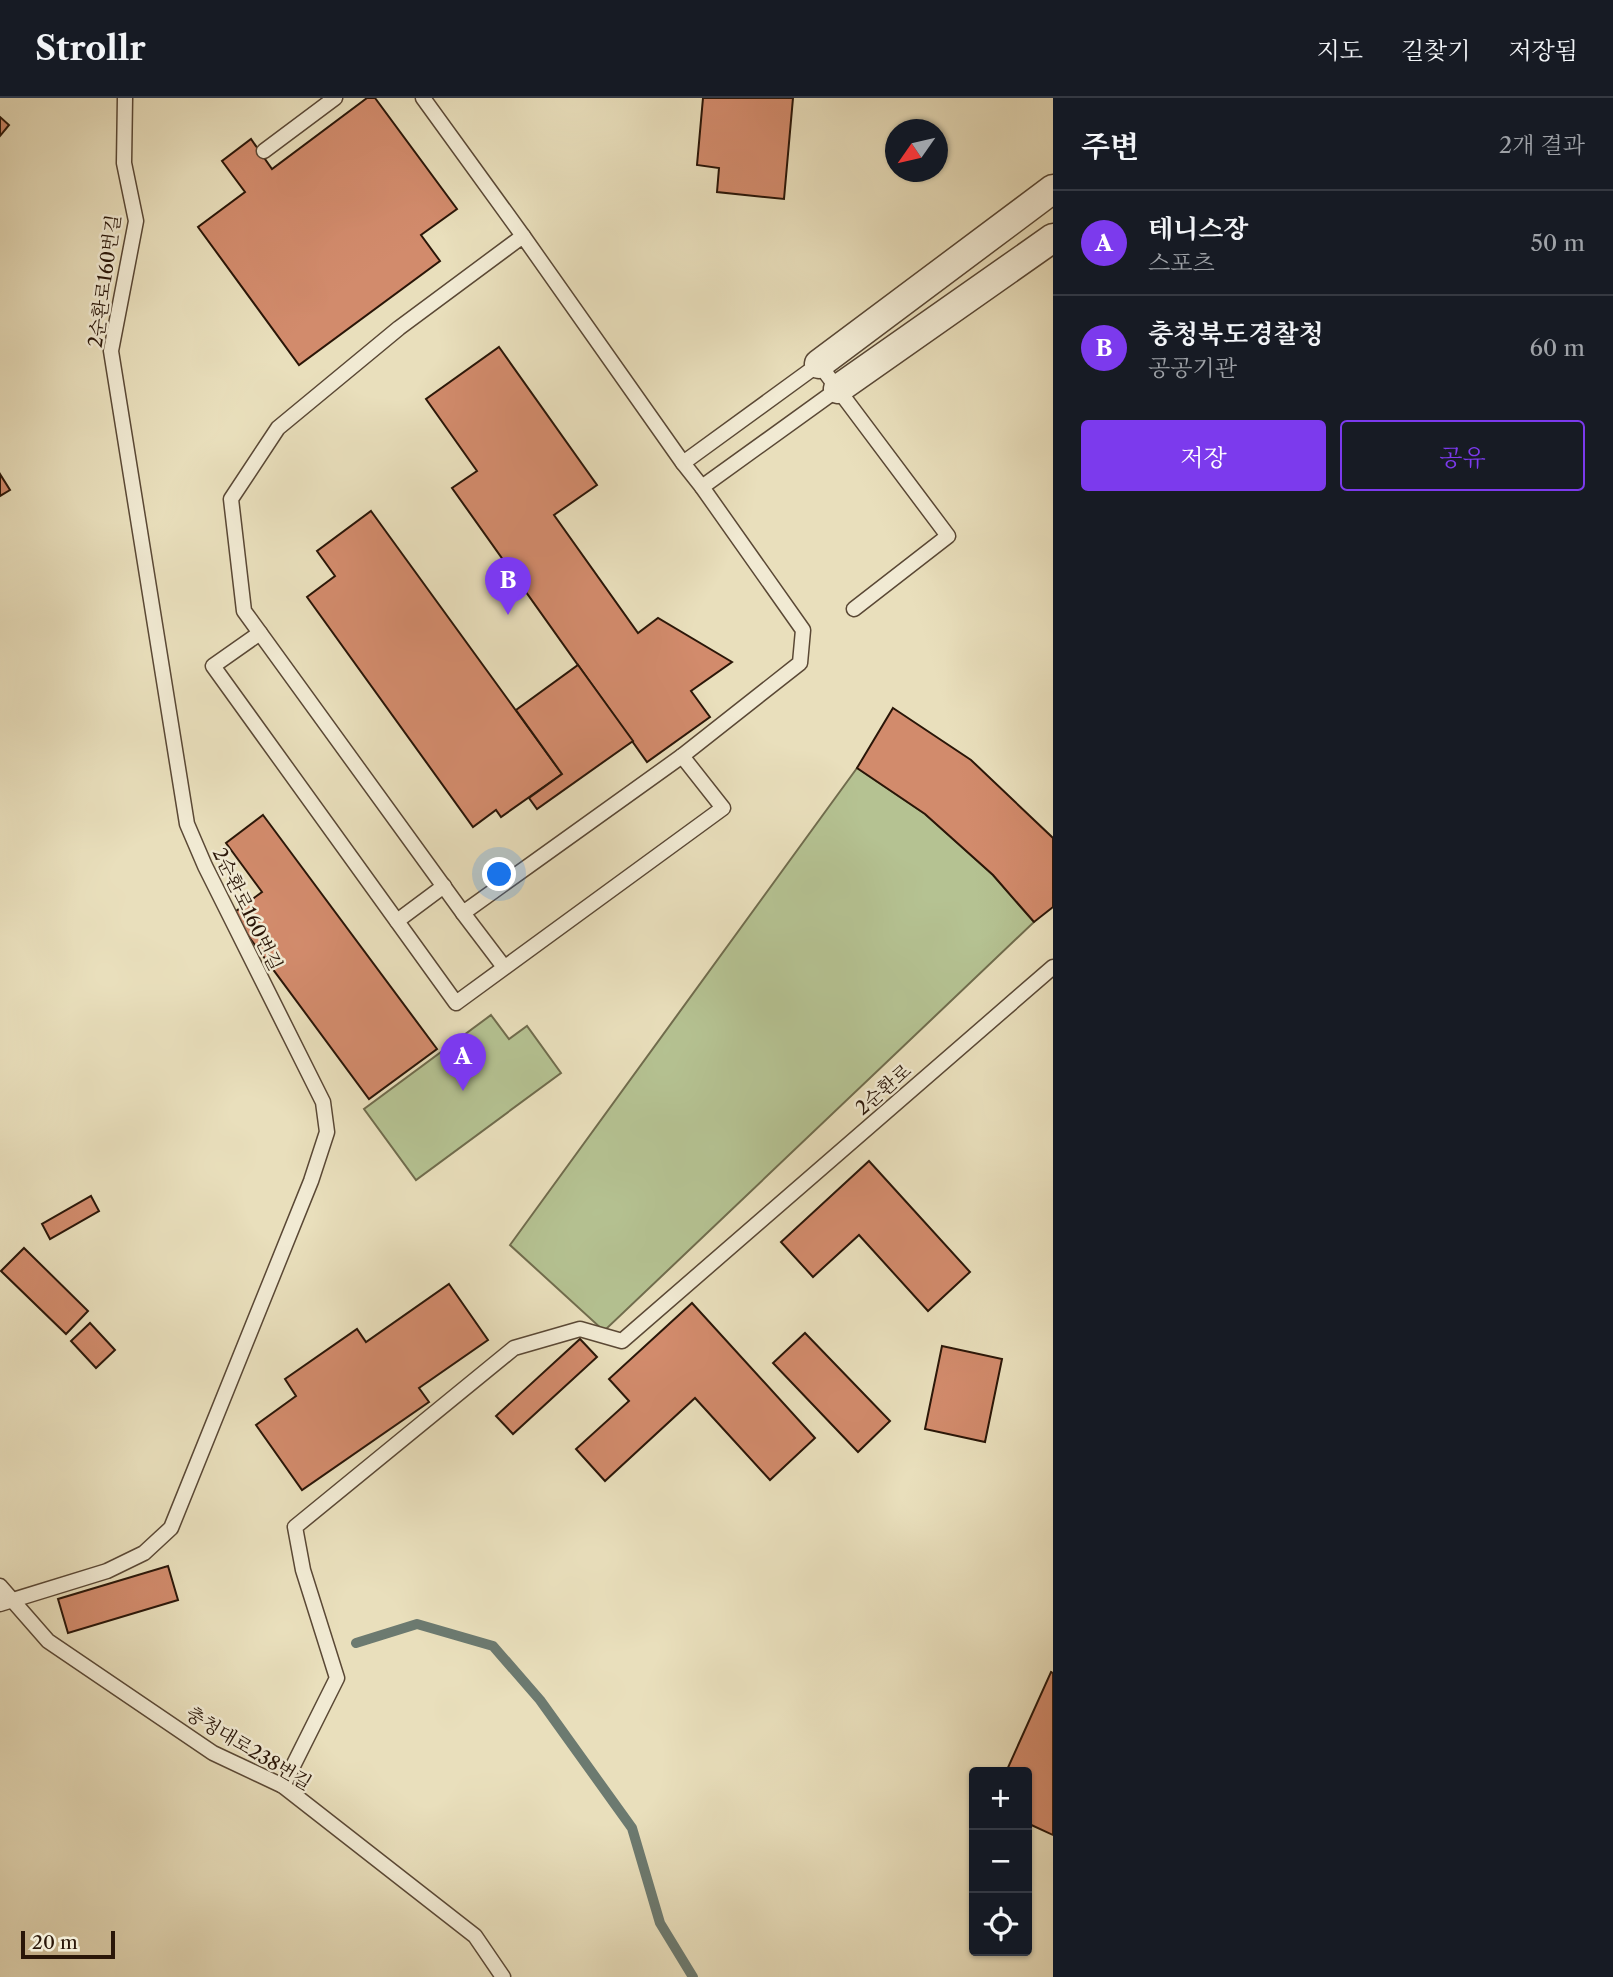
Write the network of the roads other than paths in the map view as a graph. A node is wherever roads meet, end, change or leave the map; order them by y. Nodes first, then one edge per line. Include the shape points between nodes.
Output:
1 (125, 98) edge
2 (335, 98) edge
3 (423, 98) edge
4 (264, 151) dead end
5 (1053, 190) edge
6 (523, 236) junction
7 (1053, 238) edge
8 (819, 364) junction
9 (838, 389) junction
10 (683, 463) junction
11 (702, 487) junction
12 (855, 609) dead end
13 (260, 633) junction
14 (682, 756) junction
15 (444, 886) junction
16 (463, 913) junction
17 (397, 921) junction
18 (504, 967) junction
19 (1053, 967) edge
20 (0, 1586) edge
21 (6, 1603) edge
22 (283, 1786) junction
23 (503, 1977) edge

1 - 21 lane, 2순환로160번길 via 124,163 135,221 111,351 187,824 323,1102 327,1132 171,1528 144,1553 107,1571
2 - 4 lane
3 - 6 lane
5 - 8 street
6 - 10 lane
6 - 13 lane via 399,328 278,428 231,499 244,611
7 - 9 street
8 - 9 lane
8 - 10 lane
9 - 11 lane
9 - 12 lane via 948,536
10 - 11 lane
11 - 14 lane via 803,630 800,663
13 - 15 lane
13 - 17 lane via 213,666
14 - 16 lane
14 - 18 lane via 723,808
15 - 16 lane
15 - 17 lane
16 - 18 lane
17 - 18 lane via 456,1003
19 - 22 lane, 2순환로 via 622,1341 580,1329 514,1348 295,1527 303,1570 337,1678
20 - 21 lane, 충청대로238번길
21 - 22 lane, 충청대로238번길 via 48,1641 213,1753
22 - 23 lane, 충청대로238번길 via 475,1936

